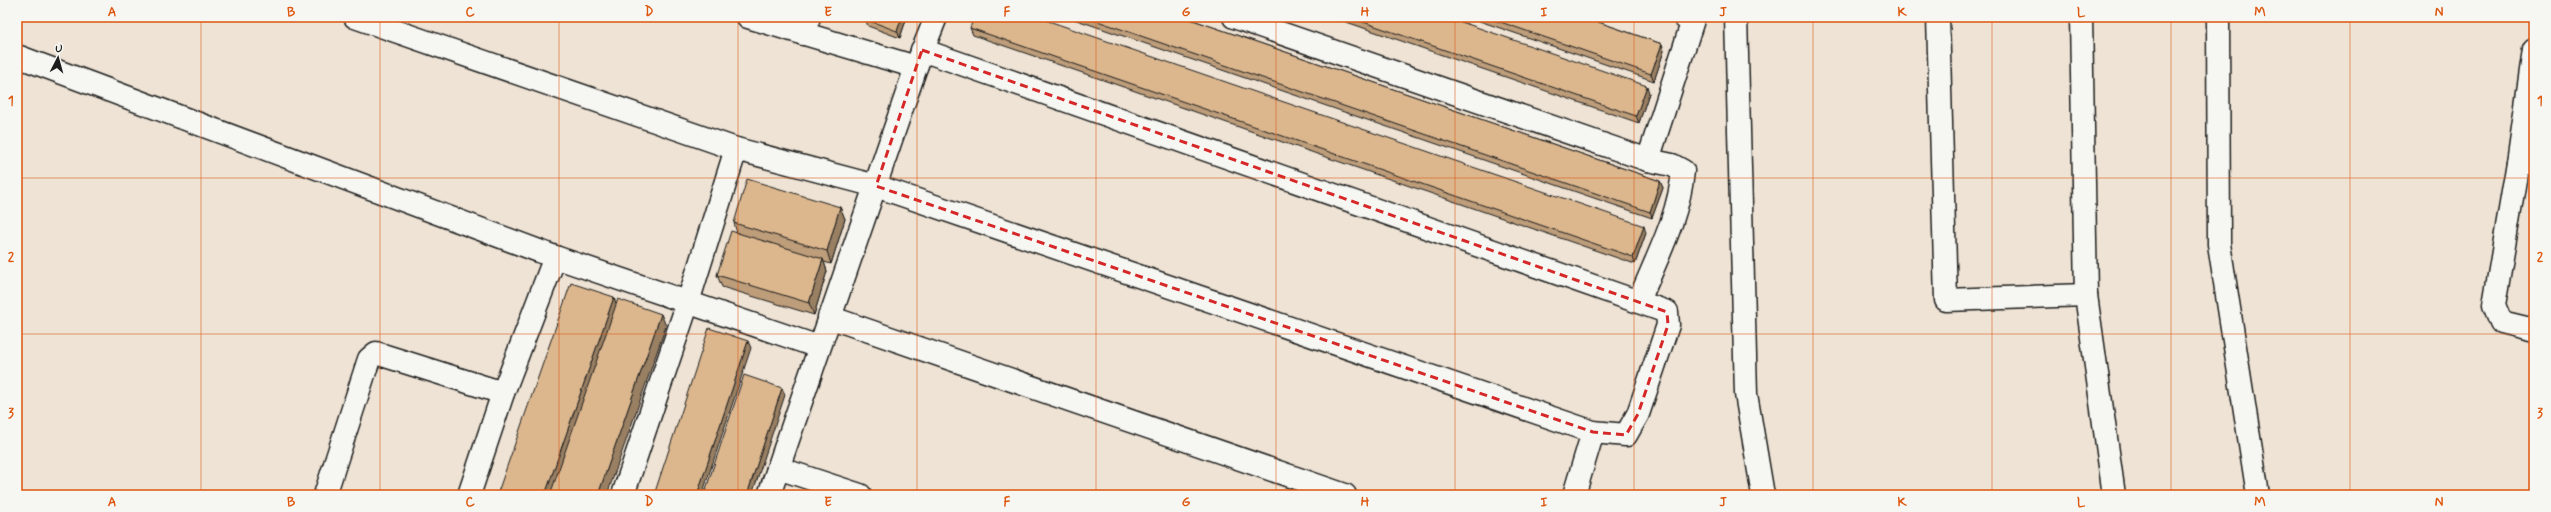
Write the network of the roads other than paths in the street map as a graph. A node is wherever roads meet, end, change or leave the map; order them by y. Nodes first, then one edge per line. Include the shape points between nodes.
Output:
1 (355, 17) edge
2 (748, 17) edge
3 (936, 17) edge
4 (1234, 17) edge
5 (1736, 17) edge
6 (1938, 17) edge
7 (2081, 17) edge
8 (2218, 17) edge
9 (1691, 18) edge
10 (806, 26) edge
11 (2534, 49) edge
12 (17, 56) edge
13 (919, 59) junction
14 (736, 149) junction
15 (1648, 160) junction
16 (2526, 163) edge
17 (876, 186) junction
18 (555, 257) junction
19 (2086, 295) junction
20 (1638, 301) junction
21 (688, 302) junction
22 (829, 317) junction
23 (2534, 330) edge
24 (819, 348) junction
25 (503, 393) junction
26 (1593, 432) junction
27 (778, 468) junction
28 (325, 495) edge
29 (469, 495) edge
30 (623, 495) edge
31 (769, 495) edge
32 (860, 495) edge
33 (1345, 495) edge
34 (1574, 495) edge
35 (1764, 495) edge
36 (2114, 495) edge
37 (2258, 495) edge

1 - 14 street
2 - 10 street
3 - 13 street
4 - 15 street
5 - 35 street via 1746,394
6 - 19 street via 1946,300
7 - 19 street
8 - 37 street via 2219,244
9 - 15 street
10 - 13 street
11 - 16 street
12 - 18 street
13 - 17 street
13 - 20 street
14 - 17 street
14 - 21 street
15 - 20 street via 1672,165 1683,172 1682,187 1670,226
16 - 23 street via 2494,305 2501,322
17 - 22 street
17 - 26 street
18 - 21 street
18 - 25 street
19 - 36 street
20 - 26 street via 1668,312 1668,324 1638,414 1626,435
21 - 24 street
21 - 30 street
22 - 24 street
22 - 33 street
24 - 27 street
25 - 28 street via 376,353 369,359
25 - 29 street
26 - 34 street
27 - 31 street
27 - 32 street

